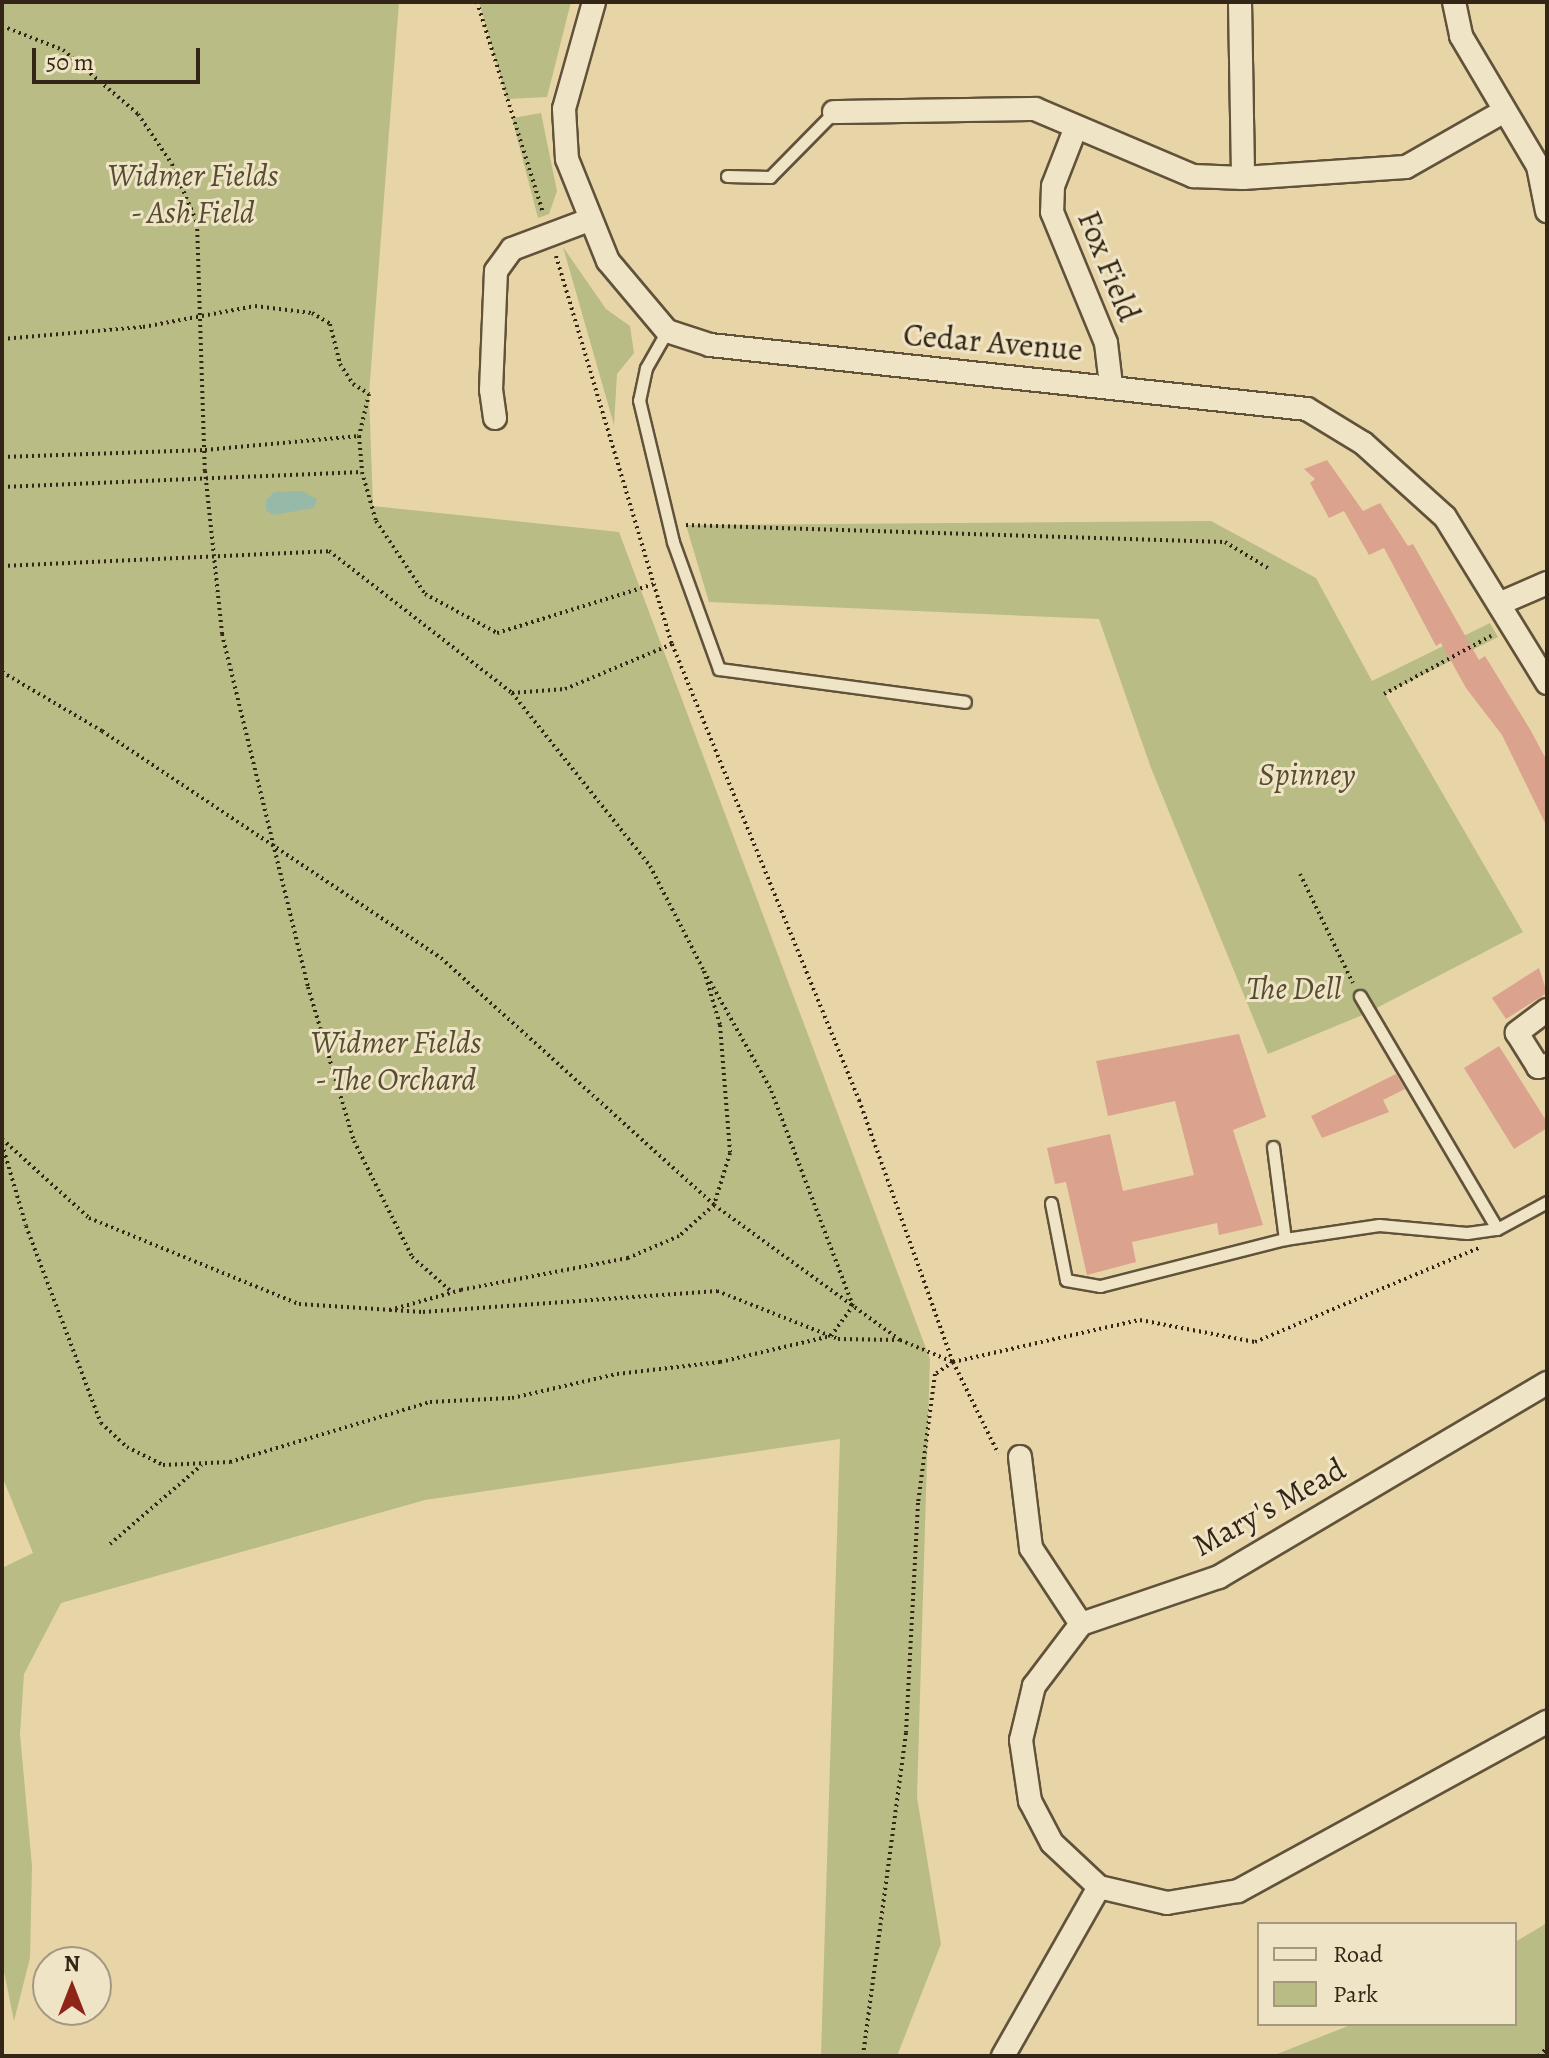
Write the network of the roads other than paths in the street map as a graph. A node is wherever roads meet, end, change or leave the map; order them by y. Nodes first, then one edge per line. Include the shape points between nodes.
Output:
1 (594, 2) edge
2 (1240, 2) edge
3 (1454, 2) edge
4 (834, 112) joint
5 (1503, 112) junction
6 (1076, 127) junction
7 (727, 176) dead end
8 (1243, 178) junction
9 (1547, 211) edge
10 (589, 220) junction
11 (667, 331) junction
12 (1111, 385) junction
13 (495, 418) dead end
14 (1547, 583) edge
15 (1501, 603) junction
16 (1546, 680) edge
17 (965, 702) dead end
18 (1360, 996) road end
19 (1547, 1010) edge
20 (1547, 1065) edge
21 (1273, 1147) dead end
22 (1547, 1202) edge
23 (1051, 1203) dead end
24 (1497, 1229) junction
25 (1285, 1239) junction
26 (1547, 1383) edge
27 (1020, 1457) road end
28 (1081, 1624) junction
29 (1547, 1722) edge
30 (1099, 1887) junction
31 (1003, 2056) edge

1 - 10 street via 564,109 567,159
2 - 8 street
3 - 5 street via 1461,36
4 - 6 street via 1035,109
4 - 7 lane via 770,177
5 - 8 street via 1406,167
5 - 9 street via 1538,166
6 - 8 street via 1193,176
6 - 12 street, Fox Field via 1053,186 1052,212 1106,343
10 - 11 street via 608,261
10 - 13 street via 512,249 496,271 491,390
11 - 12 street, Cedar Avenue via 710,345
11 - 17 lane via 646,368 639,400 673,542 719,669
12 - 15 street, Cedar Avenue via 1307,409 1363,443 1445,517
14 - 15 street
15 - 16 street, Cedar Avenue
18 - 24 lane
19 - 20 street via 1517,1033 1538,1067
21 - 25 lane
22 - 24 lane
23 - 25 lane via 1066,1280 1100,1286
24 - 25 lane via 1467,1233 1379,1225
26 - 28 street, Mary's Mead via 1219,1577
27 - 28 street via 1031,1548
28 - 30 street via 1034,1686 1021,1740 1035,1811 1052,1843
29 - 30 street via 1238,1891 1167,1903
30 - 31 street

